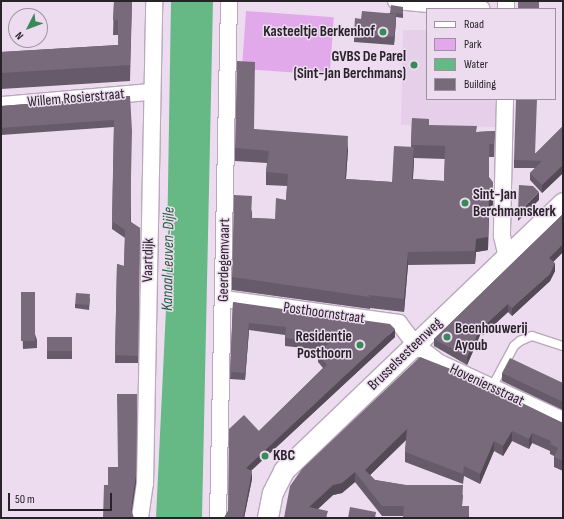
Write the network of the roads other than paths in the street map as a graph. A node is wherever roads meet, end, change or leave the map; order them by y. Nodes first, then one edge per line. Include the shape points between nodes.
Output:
1 (154, 1) edge
2 (229, 1) edge
3 (396, 1) edge
4 (471, 8) edge
5 (151, 92) junction
6 (504, 100) edge
7 (1, 105) edge
8 (563, 203) edge
9 (508, 257) junction
10 (224, 299) junction
11 (415, 344) junction
12 (563, 346) edge
13 (492, 387) junction
14 (563, 420) edge
15 (140, 518) edge
16 (218, 518) edge
17 (268, 518) edge

1 - 5 street, Vaartdijk
2 - 10 street, Geerdegemvaart
3 - 4 street
5 - 7 street, Willem Rosierstraat
5 - 15 street, Vaartdijk via 145,484
6 - 9 street via 502,236
8 - 9 street, Brusselsesteenweg
9 - 11 street, Brusselsesteenweg
10 - 11 street, Posthoornstraat via 398,323
10 - 16 street, Geerdegemvaart
11 - 13 street, Hoveniersstraat via 438,362
11 - 17 street, Brusselsesteenweg via 284,472 273,493
12 - 13 lane via 532,336 520,341 514,346
13 - 14 street, Hoveniersstraat

